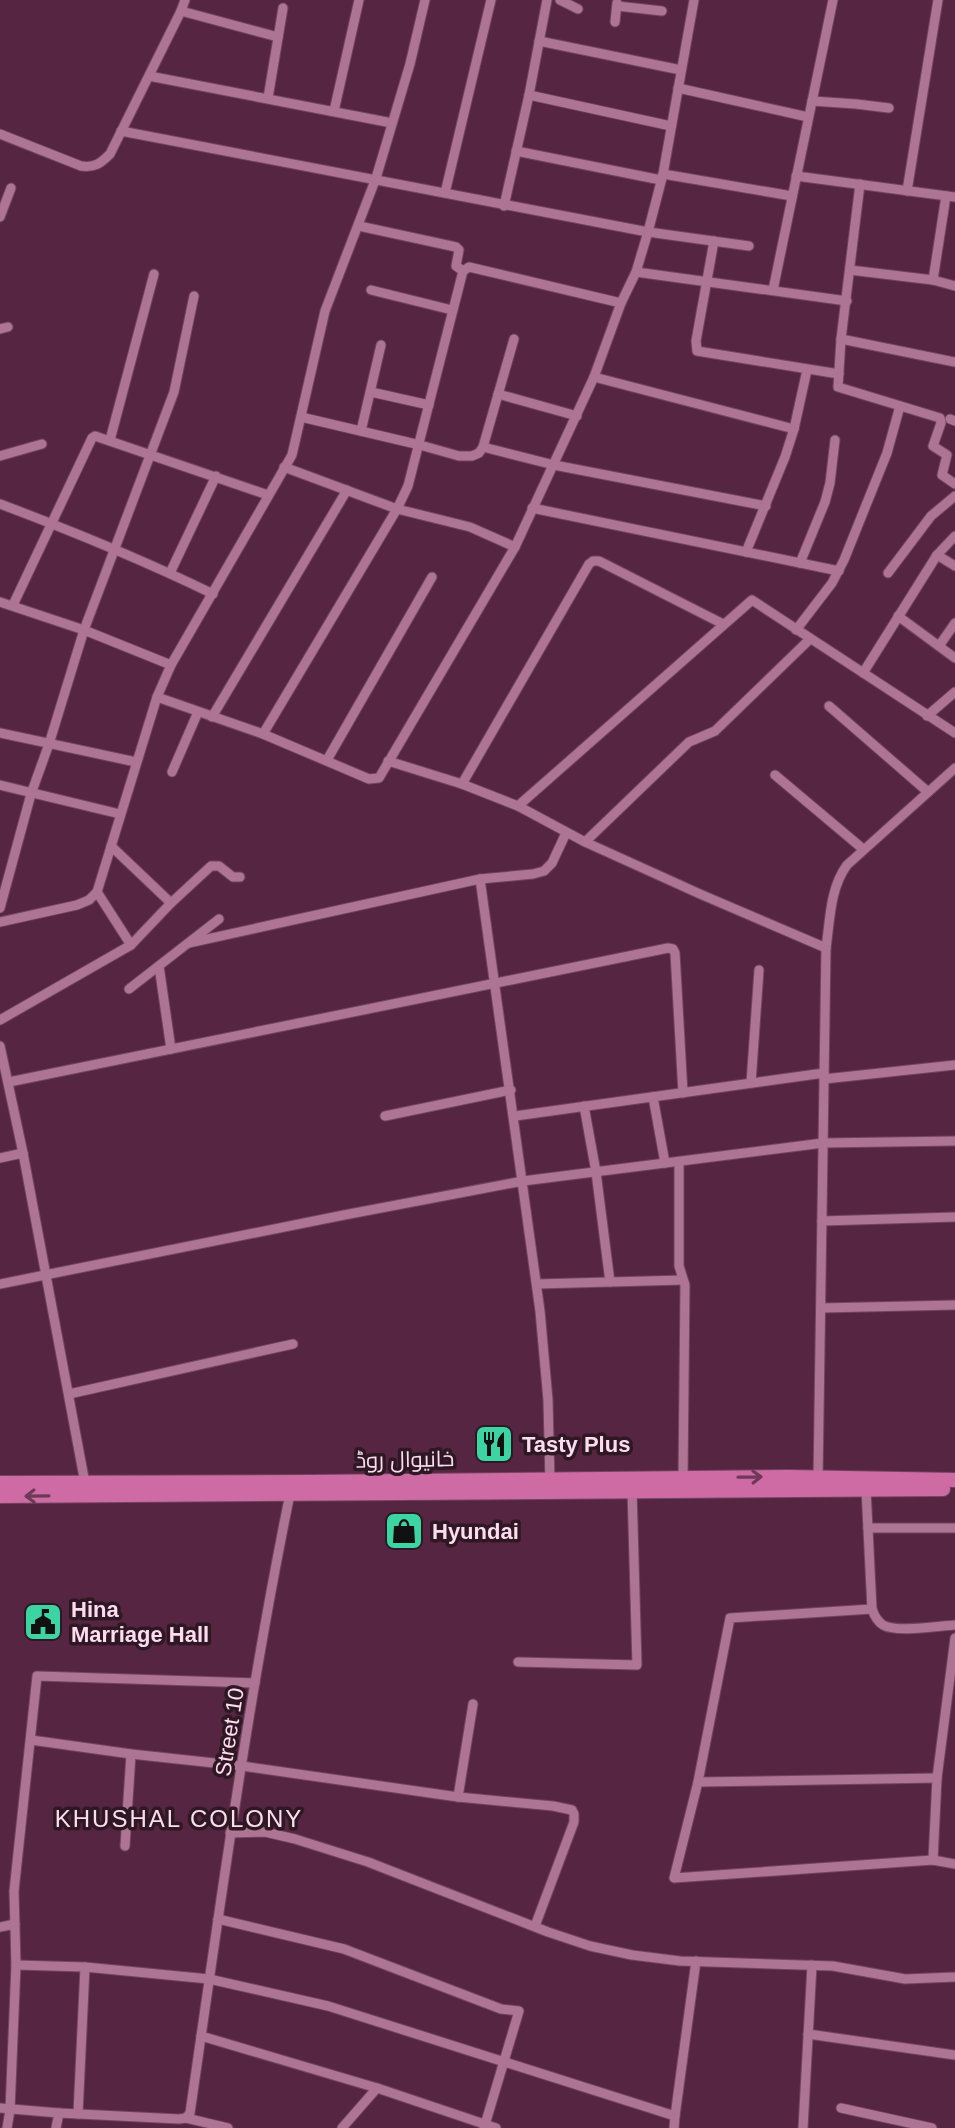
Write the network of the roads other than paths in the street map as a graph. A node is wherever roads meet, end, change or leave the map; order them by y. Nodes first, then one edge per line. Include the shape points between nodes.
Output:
1 (185, 0) edge
2 (359, 0) edge
3 (425, 0) edge
4 (491, 0) edge
5 (547, 0) edge
6 (560, 0) edge
7 (694, 0) edge
8 (818, 0) edge
9 (938, 0) edge
10 (832, 1) edge
11 (617, 3) edge
12 (283, 8) dead end
13 (578, 9) dead end
14 (181, 11) junction
15 (662, 11) dead end
16 (615, 22) dead end
17 (278, 37) junction
18 (539, 41) junction
19 (681, 70) junction
20 (149, 76) junction
21 (678, 88) junction
22 (529, 95) junction
23 (268, 98) junction
24 (812, 101) junction
25 (889, 108) dead end
26 (334, 111) junction
27 (808, 117) junction
28 (392, 123) junction
29 (671, 126) junction
30 (121, 131) junction
31 (0, 134) edge
32 (516, 151) junction
33 (796, 176) junction
34 (662, 177) junction
35 (376, 178) junction
36 (860, 184) junction
37 (11, 188) dead end
38 (907, 191) junction
39 (445, 193) junction
40 (792, 196) junction
41 (950, 196) edge
42 (504, 206) junction
43 (0, 217) edge
44 (359, 226) junction
45 (648, 232) junction
46 (714, 241) junction
47 (749, 246) dead end
48 (850, 270) junction
49 (463, 271) junction
50 (636, 272) junction
51 (154, 274) dead end
52 (933, 280) junction
53 (707, 281) junction
54 (955, 286) edge
55 (371, 290) dead end
56 (773, 290) junction
57 (194, 296) dead end
58 (847, 301) junction
59 (621, 303) junction
60 (452, 310) junction
61 (514, 339) dead end
62 (841, 339) junction
63 (381, 345) dead end
64 (955, 362) edge
65 (807, 370) junction
66 (839, 374) junction
67 (594, 377) junction
68 (371, 392) junction
69 (498, 394) junction
70 (429, 405) junction
71 (900, 406) junction
72 (577, 416) junction
73 (301, 417) junction
74 (794, 429) junction
75 (361, 431) junction
76 (110, 440) junction
77 (835, 440) dead end
78 (42, 444) dead end
79 (420, 445) junction
80 (483, 447) junction
81 (151, 454) junction
82 (0, 456) edge
83 (554, 465) junction
84 (284, 467) junction
85 (216, 476) junction
86 (955, 484) edge
87 (347, 490) junction
88 (268, 495) junction
89 (955, 496) edge
90 (0, 504) edge
91 (766, 506) junction
92 (532, 508) junction
93 (397, 509) junction
94 (52, 523) junction
95 (955, 536) edge
96 (515, 547) junction
97 (115, 550) junction
98 (746, 552) junction
99 (937, 555) junction
100 (800, 563) junction
101 (955, 566) edge
102 (839, 571) junction
103 (170, 573) junction
104 (888, 573) dead end
105 (432, 577) dead end
106 (213, 594) junction
107 (0, 602) edge
108 (13, 605) junction
109 (898, 616) junction
110 (955, 623) edge
111 (723, 624) junction
112 (84, 630) junction
113 (796, 630) junction
114 (810, 639) junction
115 (939, 646) junction
116 (955, 658) edge
117 (171, 665) junction
118 (863, 673) junction
119 (955, 692) edge
120 (157, 697) junction
121 (829, 706) dead end
122 (198, 712) junction
123 (927, 716) junction
124 (212, 717) junction
125 (0, 733) edge
126 (955, 733) edge
127 (263, 734) junction
128 (49, 744) junction
129 (327, 760) junction
130 (388, 761) junction
131 (136, 762) junction
132 (955, 768) edge
133 (172, 772) dead end
134 (775, 775) dead end
135 (462, 784) junction
136 (0, 785) edge
137 (928, 792) junction
138 (31, 794) junction
139 (518, 806) junction
140 (120, 814) junction
141 (566, 833) junction
142 (585, 842) junction
143 (111, 846) junction
144 (863, 849) junction
145 (240, 877) dead end
146 (480, 879) junction
147 (97, 892) junction
148 (171, 903) junction
149 (0, 908) edge
150 (219, 919) dead end
151 (0, 922) edge
152 (189, 943) junction
153 (131, 945) junction
154 (826, 948) junction
155 (159, 966) junction
156 (759, 970) dead end
157 (496, 983) junction
158 (129, 989) dead end
159 (0, 1020) edge
160 (0, 1046) edge
161 (171, 1049) junction
162 (955, 1065) edge
163 (824, 1076) junction
164 (9, 1082) junction
165 (751, 1083) junction
166 (511, 1090) junction
167 (683, 1093) junction
168 (653, 1097) junction
169 (584, 1106) junction
170 (385, 1116) dead end
171 (515, 1116) junction
172 (955, 1141) edge
173 (823, 1143) junction
174 (23, 1153) junction
175 (0, 1158) edge
176 (679, 1162) junction
177 (665, 1163) junction
178 (596, 1172) junction
179 (523, 1181) junction
180 (955, 1217) edge
181 (822, 1221) junction
182 (46, 1275) junction
183 (683, 1280) junction
184 (610, 1282) junction
185 (0, 1284) edge
186 (537, 1284) junction
187 (955, 1305) edge
188 (821, 1308) junction
189 (293, 1344) dead end
190 (69, 1394) junction
191 (683, 1478) junction
192 (955, 1480) edge
193 (0, 1483) edge
194 (85, 1483) junction
195 (818, 1484) junction
196 (550, 1485) junction
197 (866, 1489) junction
198 (955, 1489) edge
199 (632, 1490) junction
200 (290, 1494) junction
201 (0, 1496) edge
202 (868, 1528) junction
203 (955, 1528) edge
204 (872, 1609) junction
205 (955, 1625) edge
206 (955, 1638) edge
207 (518, 1662) dead end
208 (255, 1683) junction
209 (473, 1704) dead end
210 (31, 1740) junction
211 (131, 1754) junction
212 (242, 1766) junction
213 (937, 1778) junction
214 (698, 1782) junction
215 (458, 1797) junction
216 (230, 1833) junction
217 (125, 1846) dead end
218 (933, 1860) junction
219 (955, 1864) edge
220 (218, 1919) junction
221 (15, 1924) junction
222 (535, 1926) junction
223 (0, 1927) edge
224 (696, 1961) junction
225 (16, 1965) junction
226 (812, 1965) junction
227 (85, 1967) junction
228 (955, 1977) edge
229 (209, 1979) junction
230 (808, 2034) junction
231 (201, 2036) junction
232 (955, 2055) edge
233 (504, 2062) junction
234 (377, 2088) junction
235 (841, 2108) dead end
236 (5, 2109) edge
237 (59, 2113) junction
238 (78, 2114) junction
239 (675, 2116) junction
240 (186, 2118) junction
241 (484, 2126) edge
242 (7, 2128) edge
243 (56, 2128) edge
244 (228, 2128) edge
245 (342, 2128) edge
246 (496, 2128) edge
247 (674, 2128) edge
248 (803, 2128) edge
249 (932, 2128) edge

1 - 14 street
2 - 26 street
3 - 28 street
4 - 39 street
5 - 18 street
6 - 13 street
7 - 19 street
8 - 10 street
9 - 38 street
10 - 24 street
11 - 15 street
11 - 16 street
12 - 17 street
14 - 17 street
14 - 20 street
17 - 23 street
18 - 19 street
18 - 22 street
19 - 21 street
20 - 23 street
20 - 30 street
21 - 27 street
21 - 29 street
22 - 29 street
22 - 32 street
23 - 26 street
24 - 25 street
24 - 27 street
26 - 28 street
27 - 33 street
28 - 35 street
29 - 34 street
30 - 31 street via 110,154 88,167
30 - 35 street
32 - 34 street
32 - 42 street
33 - 36 street
33 - 40 street
34 - 40 street
34 - 45 street
35 - 39 street
35 - 44 street
36 - 38 street
36 - 48 street
37 - 43 street
38 - 41 street
39 - 42 street
40 - 56 street
41 - 52 street
42 - 45 street
44 - 49 street via 456,247 456,266
44 - 73 street via 325,311
45 - 46 street
45 - 50 street
46 - 47 street
46 - 53 street
48 - 52 street
48 - 58 street
49 - 59 street via 469,267
49 - 60 street
50 - 53 street
50 - 59 street
51 - 76 street
52 - 54 street
53 - 56 street
53 - 65 street via 697,351
55 - 60 street
56 - 58 street
57 - 81 street via 174,392
58 - 62 street
59 - 67 street
60 - 70 street
61 - 69 street
62 - 64 street
62 - 66 street
63 - 68 street
65 - 66 street
65 - 74 street
66 - 71 street via 838,387 843,390
67 - 72 street
67 - 74 street
68 - 70 street
68 - 75 street
69 - 72 street
69 - 80 street
70 - 79 street
71 - 86 street via 940,418 933,446 947,455 942,475
71 - 102 street via 887,453
72 - 83 street
73 - 75 street
73 - 84 street
74 - 91 street
75 - 79 street
76 - 81 street
76 - 94 street via 92,438
77 - 100 street via 825,502
78 - 82 street
79 - 80 street via 459,456 472,456
79 - 93 street
80 - 83 street
81 - 85 street
81 - 97 street
83 - 91 street
83 - 92 street
84 - 87 street
84 - 88 street
85 - 88 street
85 - 103 street
87 - 93 street
87 - 124 street
88 - 106 street
89 - 104 street via 931,516
90 - 94 street
91 - 98 street
92 - 96 street
92 - 98 street
93 - 96 street via 470,527
93 - 127 street
94 - 97 street
94 - 108 street
95 - 99 street
96 - 130 street
97 - 103 street
97 - 112 street
98 - 100 street
99 - 101 street
99 - 109 street
100 - 102 street
102 - 113 street
103 - 106 street
105 - 129 street
106 - 117 street
107 - 108 street
108 - 112 street
109 - 115 street
109 - 118 street
110 - 115 street
111 - 113 street via 752,600
111 - 135 street via 593,561
111 - 139 street
112 - 117 street
112 - 128 street
113 - 114 street
114 - 118 street
114 - 142 street via 715,731 689,742
115 - 116 street
117 - 120 street
118 - 123 street
119 - 123 street
120 - 122 street
120 - 131 street
121 - 137 street
122 - 124 street
122 - 133 street
123 - 126 street
124 - 127 street
125 - 128 street
127 - 129 street
128 - 131 street
128 - 138 street
129 - 130 street via 374,780
130 - 135 street
131 - 140 street
132 - 137 street
134 - 144 street
135 - 139 street
136 - 138 street
137 - 144 street
138 - 140 street
138 - 149 street
139 - 141 street
140 - 143 street
141 - 142 street
141 - 146 street via 544,871
142 - 154 street
143 - 147 street
143 - 148 street
144 - 154 street via 837,881
145 - 148 street via 211,866
146 - 152 street
146 - 157 street
147 - 151 street via 77,905
147 - 153 street
148 - 153 street
150 - 152 street
152 - 155 street
153 - 159 street
154 - 163 street
155 - 158 street
155 - 161 street
156 - 165 street
157 - 161 street
157 - 166 street
157 - 167 street via 673,949
160 - 164 street
161 - 164 street
162 - 163 street
163 - 165 street
163 - 173 street
164 - 174 street
165 - 167 street
166 - 170 street
166 - 171 street
167 - 168 street
168 - 169 street
168 - 177 street
169 - 171 street
169 - 178 street
171 - 179 street
172 - 173 street
173 - 176 street
173 - 181 street
174 - 175 street
174 - 182 street
176 - 177 street
176 - 183 street
177 - 178 street
178 - 179 street
178 - 184 street
179 - 182 street
179 - 186 street
180 - 181 street
181 - 188 street
182 - 185 street
182 - 190 street
183 - 184 street
183 - 191 street
184 - 186 street
186 - 196 street
187 - 188 street
188 - 195 street
189 - 190 street
190 - 194 street
191 -> 195 main road, خانیوال روڈ
191 - 196 main road, خانیوال روڈ
192 - 195 main road, خانیوال روڈ
193 - 194 main road, خانیوال روڈ
194 - 196 main road, خانیوال روڈ
195 - 197 main road, خانیوال روڈ
195 - 199 main road, خانیوال روڈ
196 - 199 main road, خانیوال روڈ
196 - 200 main road, خانیوال روڈ
197 - 198 main road, خانیوال روڈ
197 - 202 street
199 - 207 street via 637,1665
200 -> 201 main road, خانیوال روڈ
200 - 208 street, Street 10
202 - 203 street
202 - 204 street
204 - 205 street via 884,1626
204 - 214 street via 730,1618
206 - 213 street
208 - 210 street via 37,1676
208 - 212 street, Street 10
209 - 215 street
210 - 211 street
210 - 221 street
211 - 212 street
211 - 217 street
212 - 215 street
212 - 216 street, Street 10
213 - 214 street
213 - 218 street
214 - 218 street via 674,1878
215 - 222 street via 572,1810 574,1822
216 - 220 street, Street 10
216 - 222 street via 265,1832 295,1839
218 - 219 street
220 - 229 street, Street 10
220 - 233 street via 344,1949 501,2009 519,2011
221 - 223 street
221 - 225 street
222 - 224 street via 590,1946
224 - 226 street
224 - 239 street
225 - 227 street
225 - 236 street
226 - 228 street via 905,1979
226 - 230 street
227 - 229 street
227 - 238 street
229 - 231 street, Street 10
229 - 233 street via 328,2006
230 - 232 street
230 - 248 street
231 - 234 street
231 - 240 street, Street 10
233 - 239 street
233 - 241 street
234 - 241 street
234 - 245 street
235 - 249 street
236 - 237 street
236 - 242 street
237 - 238 street
237 - 243 street
238 - 240 street
239 - 247 street
240 - 244 street
241 - 246 street

